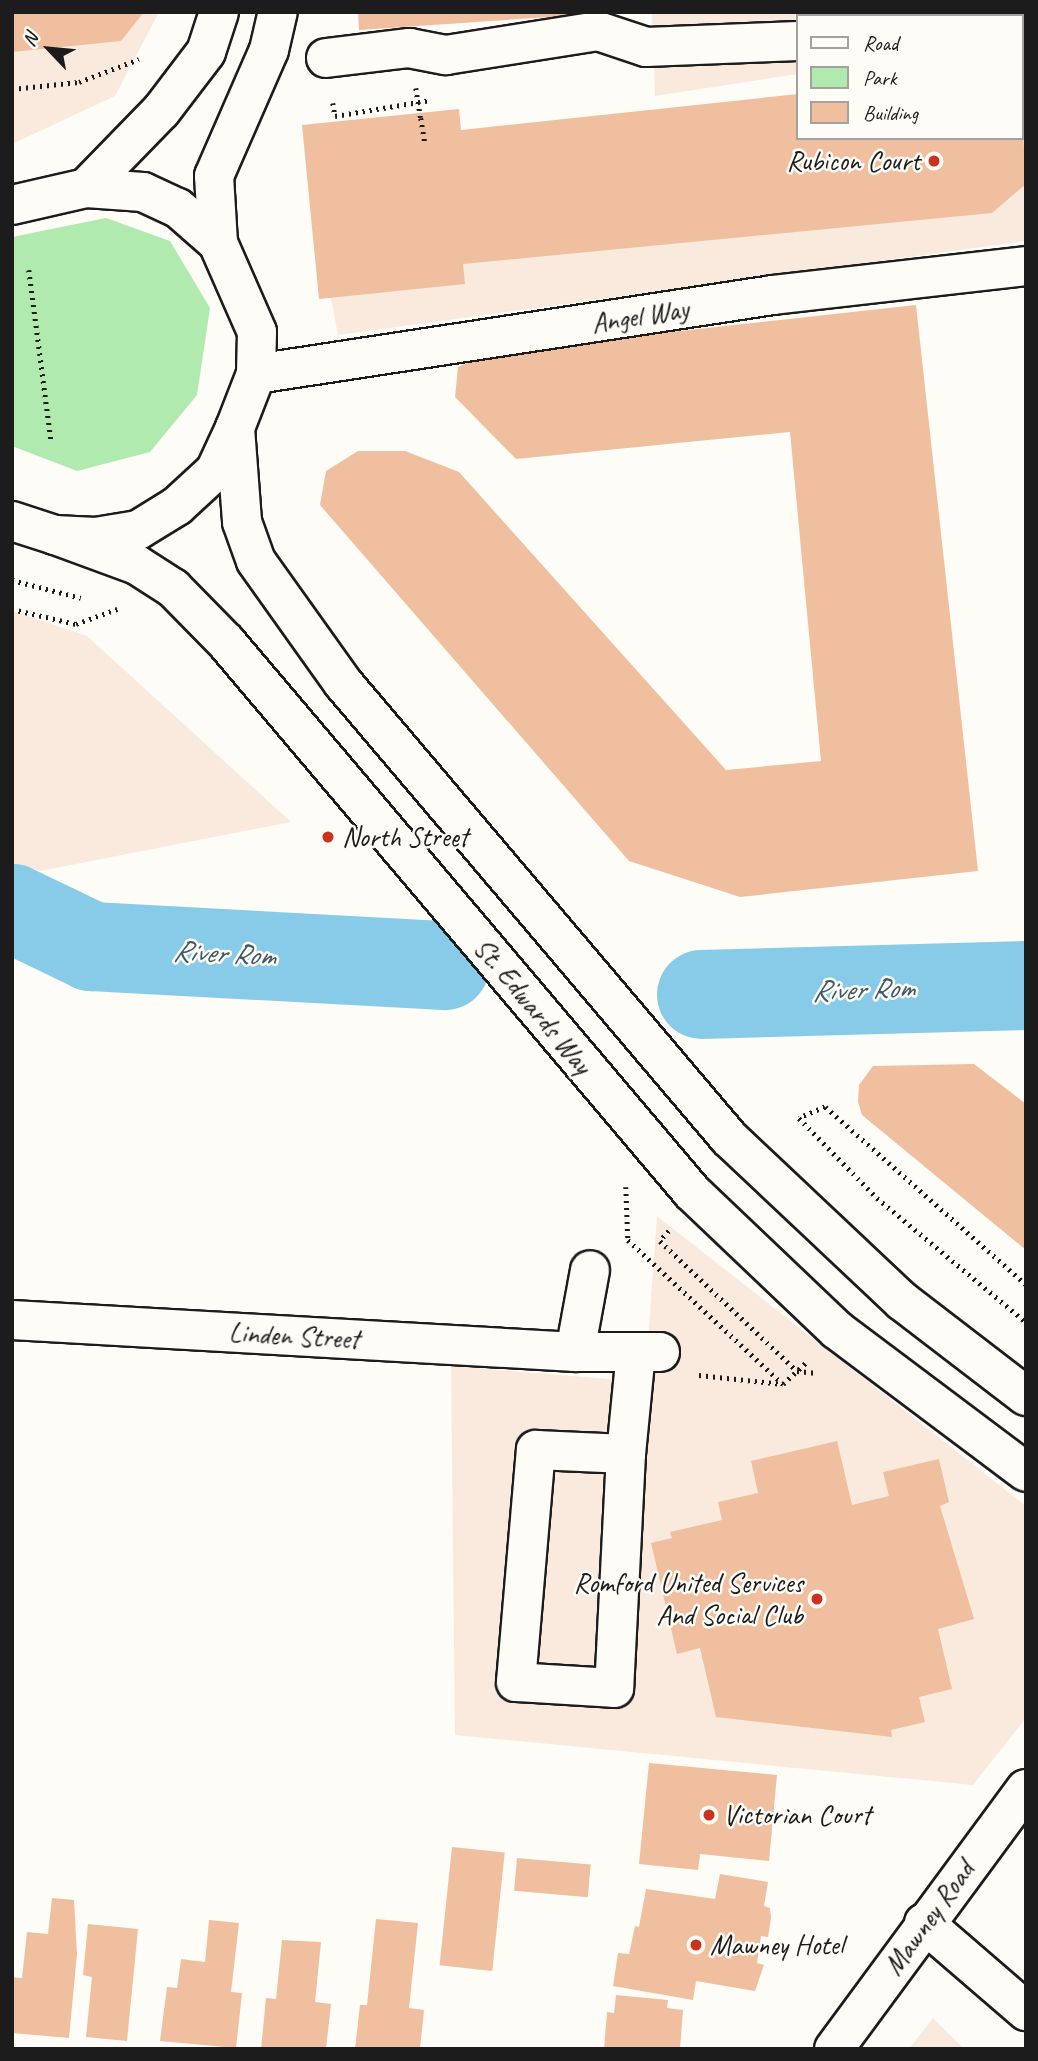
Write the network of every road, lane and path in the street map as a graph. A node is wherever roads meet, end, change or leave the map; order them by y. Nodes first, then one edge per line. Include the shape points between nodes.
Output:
1 (219, 12) edge
2 (278, 12) edge
3 (796, 41) edge
4 (144, 54) dead end
5 (326, 58) dead end
6 (416, 88) dead end
7 (12, 89) edge
8 (425, 143) dead end
9 (86, 188) junction
10 (12, 205) edge
11 (218, 243) junction
12 (1026, 266) edge
13 (29, 270) dead end
14 (256, 374) junction
15 (235, 428) junction
16 (51, 440) dead end
17 (12, 522) edge
18 (55, 536) junction
19 (12, 580) edge
20 (81, 598) dead end
21 (12, 609) edge
22 (117, 609) dead end
23 (625, 1171) dead end
24 (676, 1222) dead end
25 (590, 1270) dead end
26 (1026, 1285) edge
27 (12, 1320) edge
28 (1026, 1322) edge
29 (575, 1352) junction
30 (648, 1352) junction
31 (783, 1384) junction
32 (1026, 1396) edge
33 (626, 1454) junction
34 (1026, 1472) edge
35 (1026, 1789) edge
36 (924, 1923) junction
37 (1026, 2011) edge
38 (834, 2049) edge

1 - 9 main road via 206,52 161,111
2 - 11 main road via 269,50 214,176
3 - 5 main road via 646,47 598,32 446,55 409,48
4 - 7 path via 136,63 79,82
6 - 8 path, bridge
9 - 10 main road
9 - 11 main road via 143,192 178,208
11 - 14 main road via 257,332
12 - 14 main road, Angel Way via 773,295
13 - 16 path
14 - 15 main road
15 - 18 main road via 215,471 138,530 96,537
15 - 32 main road via 242,522 257,561 343,683 729,1138 902,1301
17 - 18 main road, St. Edwards Way
18 - 34 main road, St. Edwards Way via 137,565 173,588 226,642 692,1192 837,1330
19 - 20 path
21 - 22 path via 76,624
23 - 31 path via 628,1240
24 - 31 path via 660,1241 797,1371
25 - 29 main road
26 - 28 path via 825,1108 799,1118 855,1181
27 - 29 main road, Linden Street
29 - 30 main road, Linden Street
30 - 31 path via 683,1374
30 - 33 main road
33 - 33 main road via 614,1688 516,1682 536,1450
35 - 36 main road, Mawney Road
36 - 37 main road
36 - 38 main road, Mawney Road

